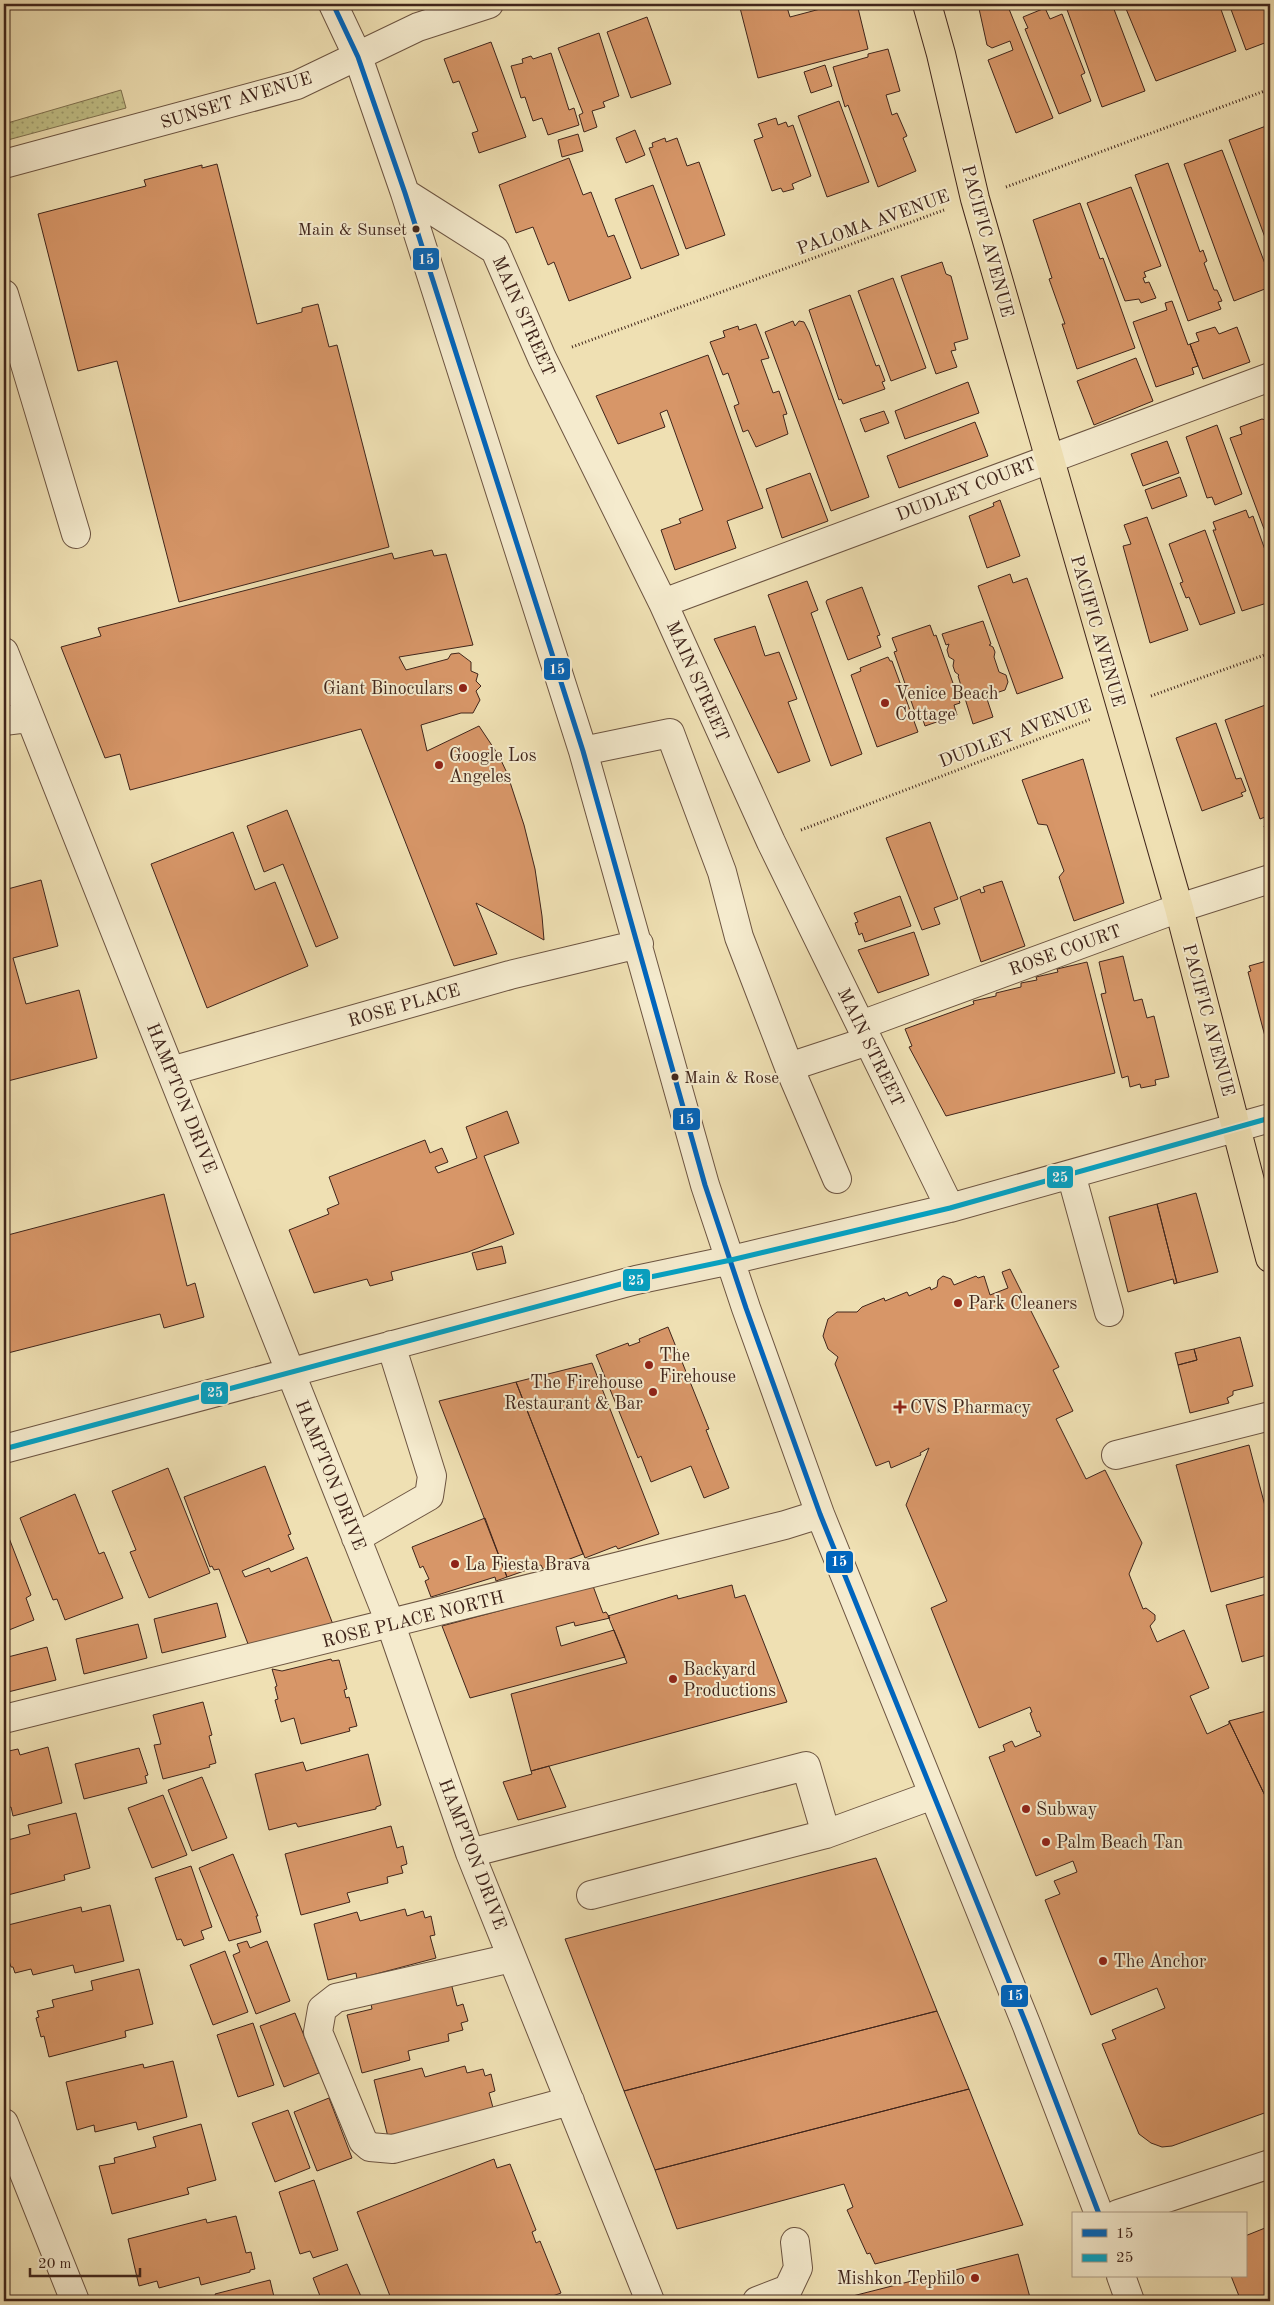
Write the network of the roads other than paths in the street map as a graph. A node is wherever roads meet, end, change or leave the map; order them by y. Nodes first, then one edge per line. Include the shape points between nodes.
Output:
1 (333, 4) edge
2 (927, 4) edge
3 (482, 5) edge
4 (358, 58) junction
5 (4, 164) edge
6 (405, 193) junction
7 (4, 294) edge
8 (1270, 377) edge
9 (1048, 458) junction
10 (76, 534) dead end
11 (663, 603) junction
12 (4, 652) edge
13 (16, 720) edge
14 (583, 751) junction
15 (1270, 880) edge
16 (1179, 908) junction
17 (639, 944) junction
18 (865, 1034) junction
19 (789, 1067) junction
20 (171, 1071) junction
21 (1270, 1118) edge
22 (1236, 1127) junction
23 (1071, 1174) junction
24 (836, 1179) dead end
25 (950, 1208) junction
26 (1270, 1258) edge
27 (731, 1260) junction
28 (1109, 1312) dead end
29 (391, 1345) junction
30 (290, 1372) junction
31 (1270, 1416) edge
32 (4, 1449) edge
33 (1116, 1455) dead end
34 (820, 1514) junction
35 (356, 1538) junction
36 (391, 1625) junction
37 (4, 1719) edge
38 (933, 1795) junction
39 (826, 1834) junction
40 (470, 1853) junction
41 (590, 1895) dead end
42 (512, 1958) junction
43 (570, 2102) junction
44 (4, 2123) edge
45 (1270, 2164) edge
46 (1097, 2212) edge
47 (1124, 2212) edge
48 (794, 2242) dead end
49 (1122, 2278) edge
50 (75, 2301) edge
51 (650, 2301) edge
52 (757, 2301) edge
53 (1130, 2301) edge

1 - 4 street
2 - 9 main road, PACIFIC AVENUE via 975,199
3 - 4 street, SUNSET AVENUE via 418,27
4 - 5 street, SUNSET AVENUE via 297,85
4 - 6 street
6 - 11 street, MAIN STREET via 495,250 542,358
6 - 14 street
7 - 10 street
8 - 9 street, DUDLEY COURT
9 - 11 street, DUDLEY COURT
9 - 16 main road, PACIFIC AVENUE
11 - 18 street, MAIN STREET via 771,842
12 - 13 street, HAMPTON DRIVE
13 - 20 street, HAMPTON DRIVE
14 - 17 street
14 - 19 street via 670,733 722,872 739,937
15 - 16 street, ROSE COURT
16 - 18 street, ROSE COURT
16 - 22 main road, PACIFIC AVENUE
17 - 20 street, ROSE PLACE via 510,975
17 - 27 street via 705,1185
18 - 19 street, ROSE COURT
18 - 25 street, MAIN STREET
19 - 24 street
20 - 30 street, HAMPTON DRIVE
21 - 22 street
22 - 23 street
22 - 26 main road, PACIFIC AVENUE
23 - 25 street
23 - 28 street
25 - 27 street
27 - 29 street via 636,1280
27 - 34 street
29 - 30 street
29 - 35 street via 432,1476 429,1496
30 - 32 street
30 - 35 street, HAMPTON DRIVE
31 - 33 street
34 - 36 street, ROSE PLACE NORTH
34 - 38 street
35 - 36 street, HAMPTON DRIVE
36 - 37 street, ROSE PLACE NORTH
36 - 40 street, HAMPTON DRIVE
38 - 39 street
38 - 46 street
39 - 40 street via 806,1766
39 - 41 street
40 - 42 street, HAMPTON DRIVE
42 - 43 street, HAMPTON DRIVE
42 - 43 street via 336,1998 322,2009 318,2032 363,2141 370,2147 393,2149
43 - 51 street, HAMPTON DRIVE
44 - 50 street
45 - 47 street
48 - 52 street via 798,2268 788,2288
49 - 53 street

